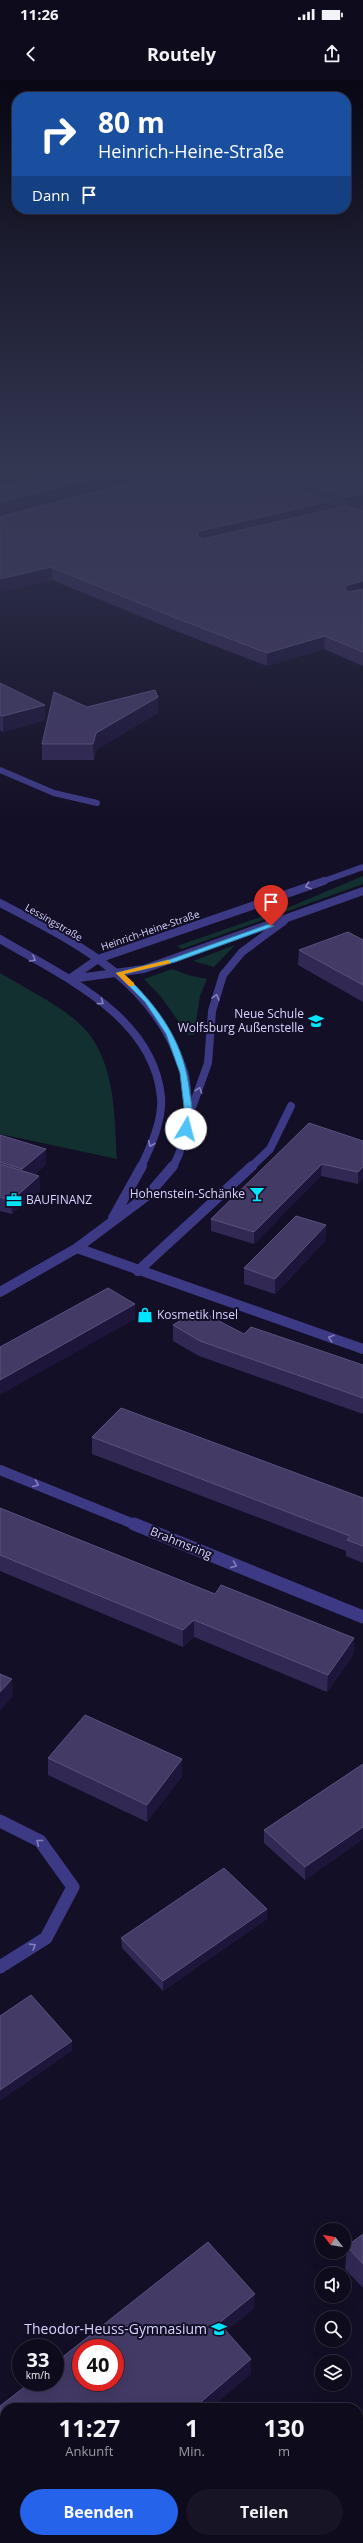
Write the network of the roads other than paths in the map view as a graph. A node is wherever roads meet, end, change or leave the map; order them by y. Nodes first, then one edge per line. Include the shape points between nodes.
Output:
1 (0, 770) edge
2 (97, 803) dead end
3 (363, 867) edge
4 (363, 891) edge
5 (0, 903) edge
6 (284, 921) junction
7 (0, 939) edge
8 (98, 959) junction
9 (119, 973) junction
10 (69, 979) junction
11 (291, 1106) dead end
12 (189, 1116) junction
13 (111, 1222) junction
14 (77, 1248) junction
15 (138, 1271) junction
16 (0, 1292) edge
17 (363, 1349) edge
18 (0, 1470) edge
19 (363, 1617) edge
20 (0, 1821) edge
21 (0, 1967) edge

1 - 2 street via 54,793
3 -> 8 street, Heinrich-Heine-Straße
4 - 6 street
5 - 8 street, Lessingstraße
6 - 9 street via 173,960
12 -> 6 street via 208,1063 212,1011 223,975 242,952
7 -> 10 street
8 - 9 street, Lessingstraße
8 - 10 street, Heinrich-Heine-Straße
9 - 10 street
9 - 12 street, Lessingstraße via 148,1001 170,1034 184,1073
10 -> 13 street via 111,1009 132,1029 150,1055 159,1084 155,1133 140,1169
11 - 15 street via 270,1149
12 - 13 street via 179,1154 170,1172 148,1195
13 - 14 street
14 - 15 street
14 - 16 street
17 -> 15 street
18 -> 19 street, Brahmsring
21 -> 20 street via 46,1938 73,1887 40,1841

